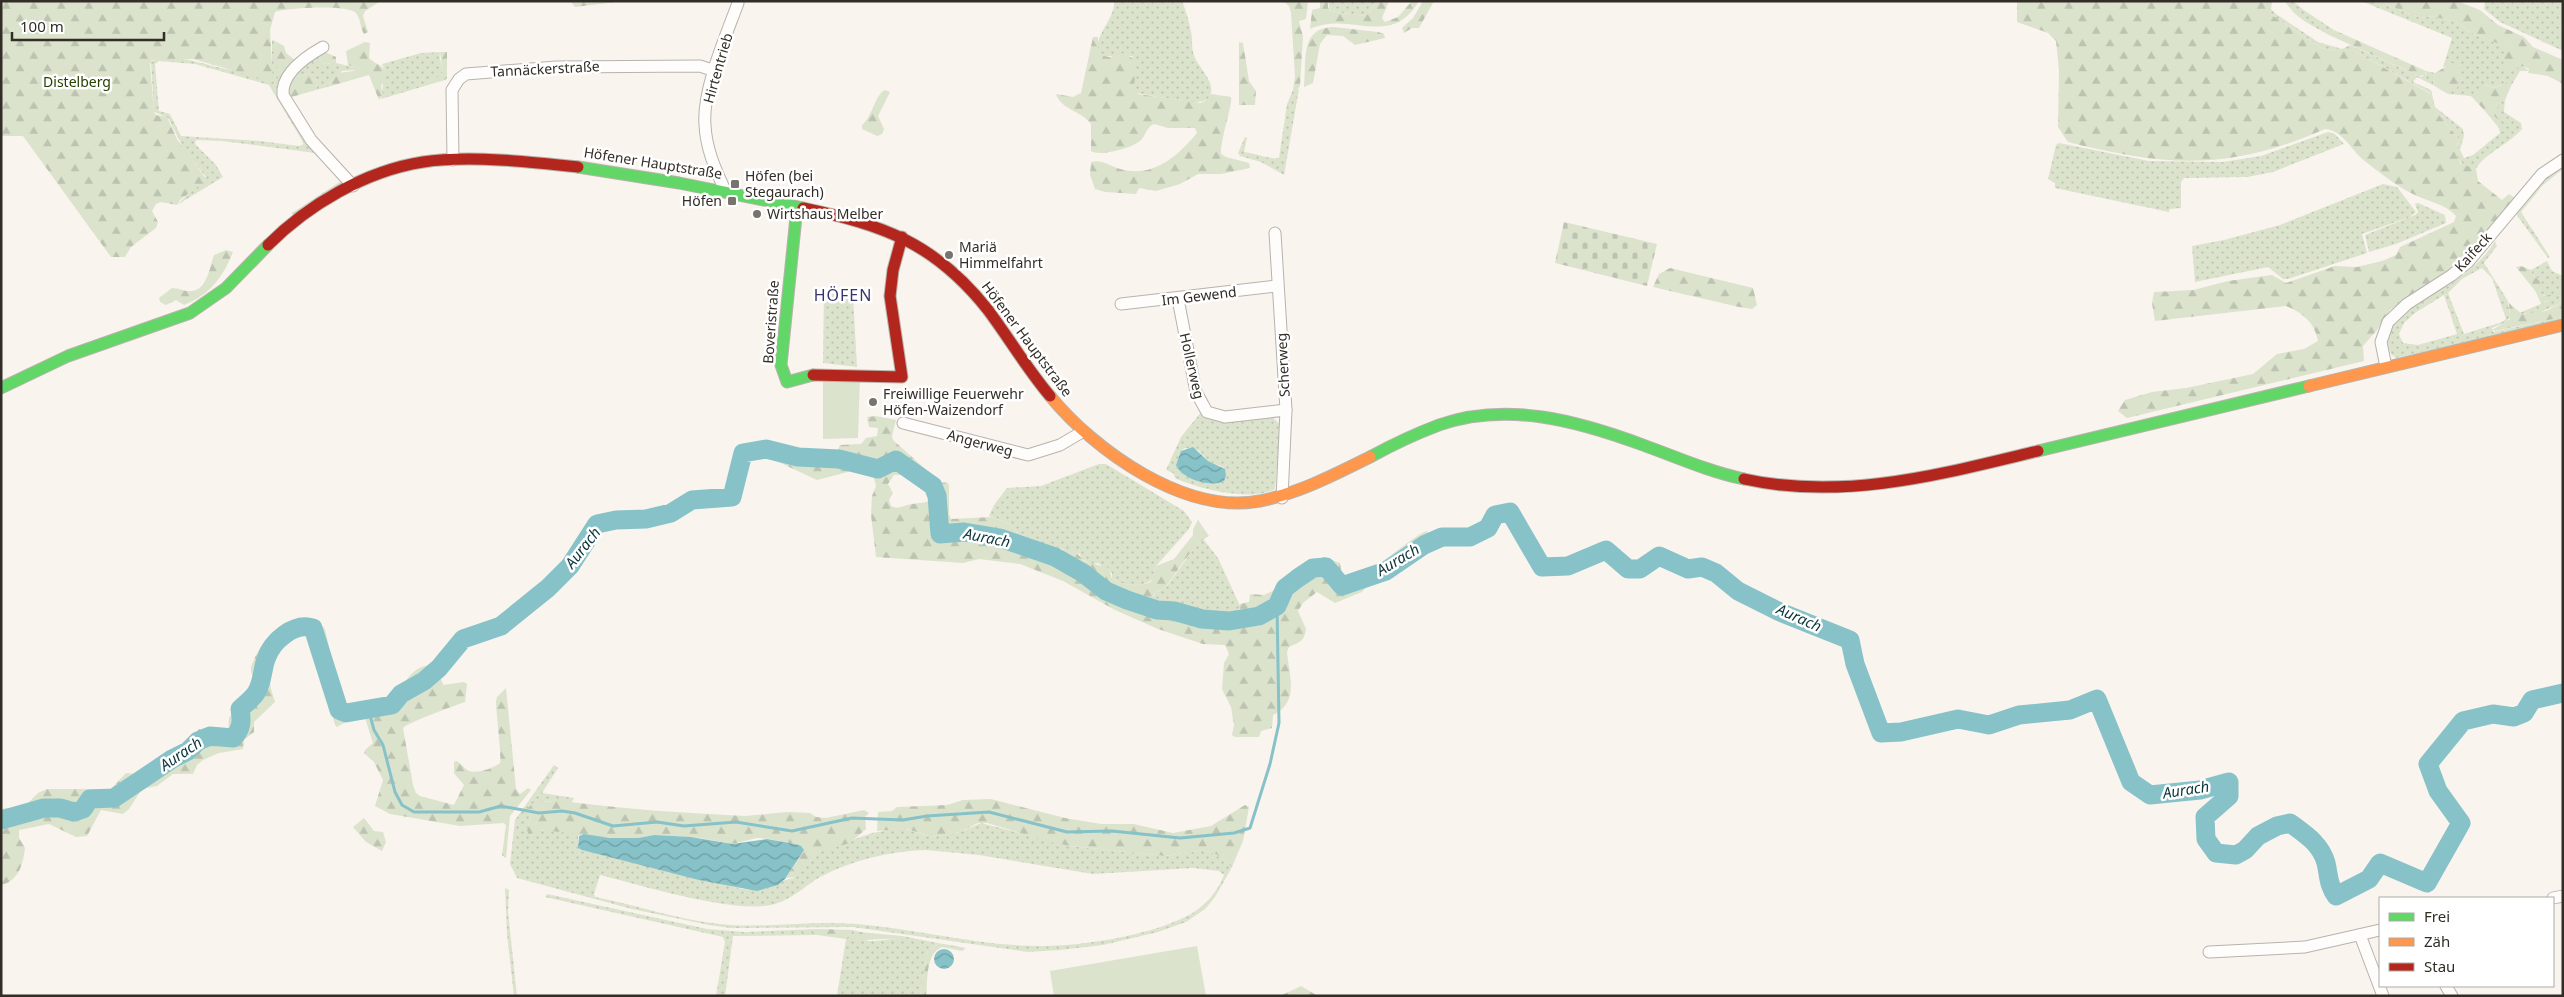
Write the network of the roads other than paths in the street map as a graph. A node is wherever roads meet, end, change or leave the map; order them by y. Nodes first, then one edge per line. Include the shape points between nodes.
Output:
1 (738, 3) dead end
2 (323, 47) dead end
3 (715, 71) junction
4 (453, 160) junction
5 (2563, 160) edge
6 (352, 186) junction
7 (725, 190) junction
8 (797, 207) junction
9 (1275, 233) dead end
10 (902, 237) junction
11 (1278, 286) junction
12 (1178, 299) junction
13 (1121, 304) dead end
14 (2563, 325) edge
15 (2386, 368) junction
16 (1, 388) edge
17 (1286, 410) junction
18 (903, 423) dead end
19 (1082, 432) junction
20 (1282, 498) junction
21 (2379, 930) edge
22 (2360, 935) junction
23 (2209, 952) dead end
24 (2379, 985) edge

1 - 3 street, Hirtentrieb
2 - 6 street via 292,72 283,87 283,95 311,140
3 - 4 street, Tannäckerstraße via 700,66 566,67 466,74 452,90
3 - 7 street, Hirtentrieb via 704,123 714,166
4 - 6 street, Höfener Hauptstraße via 425,162
4 - 7 street, Höfener Hauptstraße via 555,163
5 - 15 street, Kaifeck via 2542,174 2468,262 2407,304 2388,322 2381,342
6 - 16 street, Höfener Hauptstraße via 306,212 272,241 231,284 200,308 46,364
7 - 8 street, Höfener Hauptstraße
8 - 10 street, Höfener Hauptstraße via 848,218
8 - 10 street, Boveristraße via 781,366 787,382 817,374 902,377 902,360 890,305 890,281
9 - 11 street, Scherweg
10 - 19 street, Höfener Hauptstraße via 930,252 980,298 1058,407
11 - 12 street, Im Gewend
11 - 17 street, Scherweg
12 - 13 street, Im Gewend
12 - 17 street, Hollerweg via 1196,392 1207,412 1224,417
14 - 15 street, Höfener Hauptstraße
15 - 20 street, Höfener Hauptstraße via 1930,477 1844,488 1773,485 1711,469 1622,435 1551,417 1481,415 1418,433 1319,484
17 - 20 street, Scherweg
18 - 19 street, Angerweg via 1028,455 1060,445
19 - 20 street, Höfener Hauptstraße via 1133,467 1176,490 1200,498 1244,503
21 - 22 street
22 - 23 street via 2306,947
22 - 24 street

